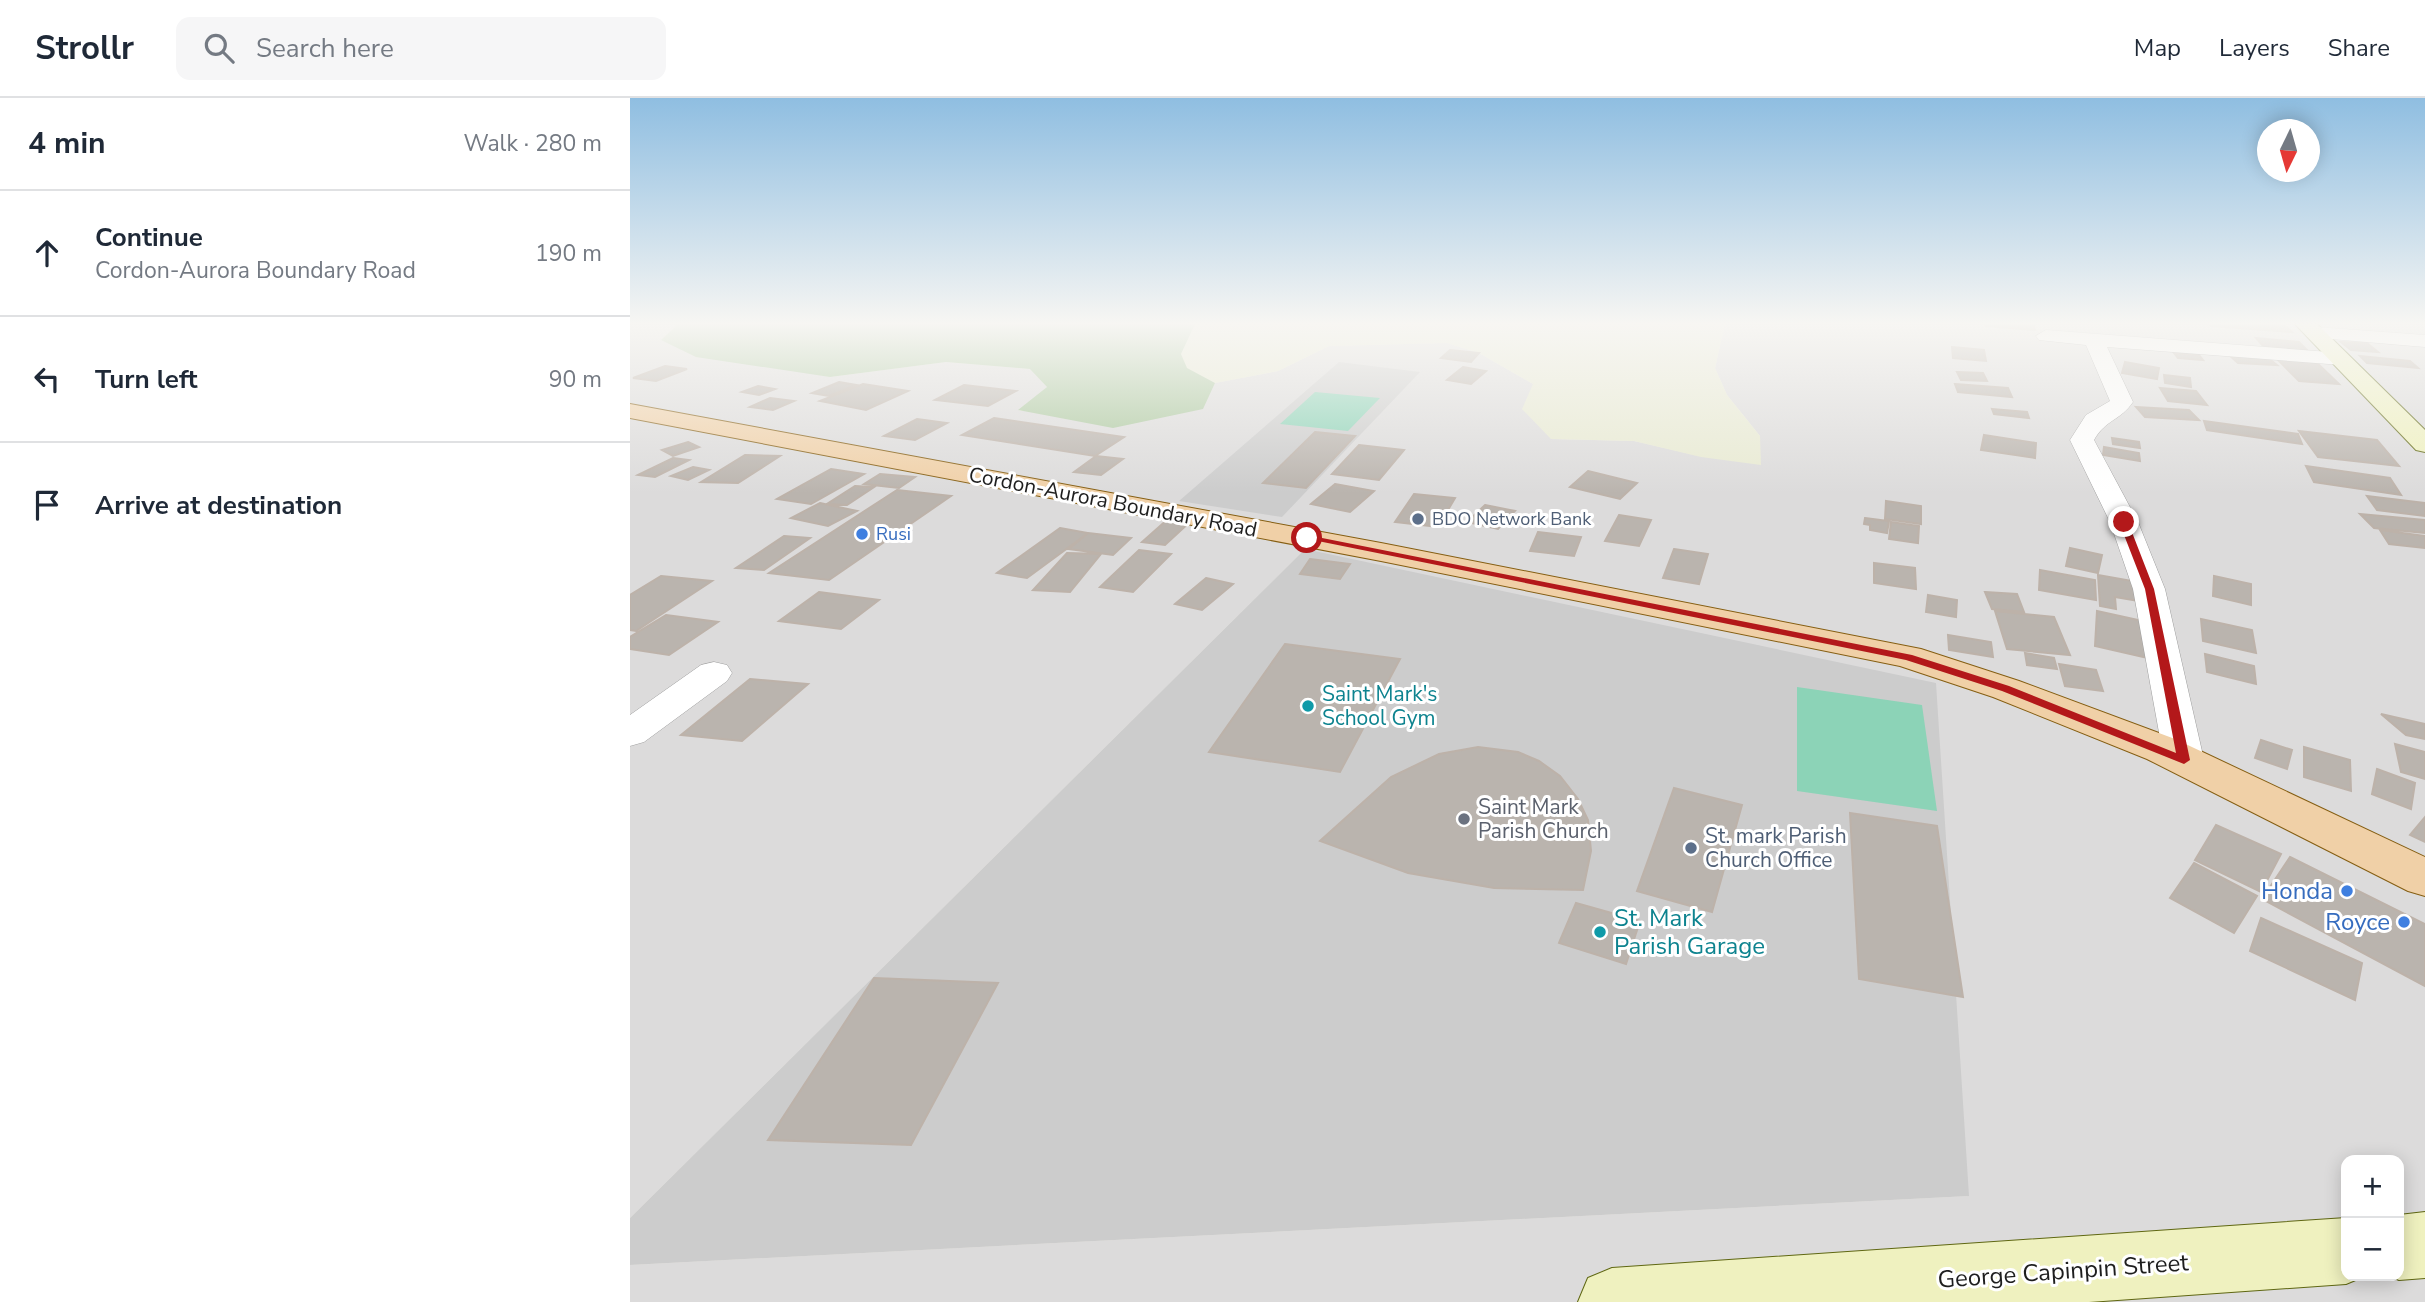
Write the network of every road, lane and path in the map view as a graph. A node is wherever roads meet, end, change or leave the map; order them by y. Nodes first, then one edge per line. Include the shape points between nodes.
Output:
1 (2112, 380) edge
2 (2363, 380) edge
3 (630, 411) edge
4 (2421, 437) edge
5 (714, 673) dead end
6 (630, 733) edge
7 (2184, 760) junction
8 (2425, 878) edge
9 (2425, 1245) edge
10 (2404, 1247) edge
11 (2341, 1251) edge
12 (1612, 1302) edge

1 - 7 street via 2122,402 2094,420 2082,440 2124,522 2150,589
2 - 4 main road
3 - 7 main road, Cordon-Aurora Boundary Road via 1908,657 2006,689
5 - 6 street
7 - 8 main road, Cordon-Aurora Boundary Road
9 - 10 main road
11 - 12 main road, George Capinpin Street

